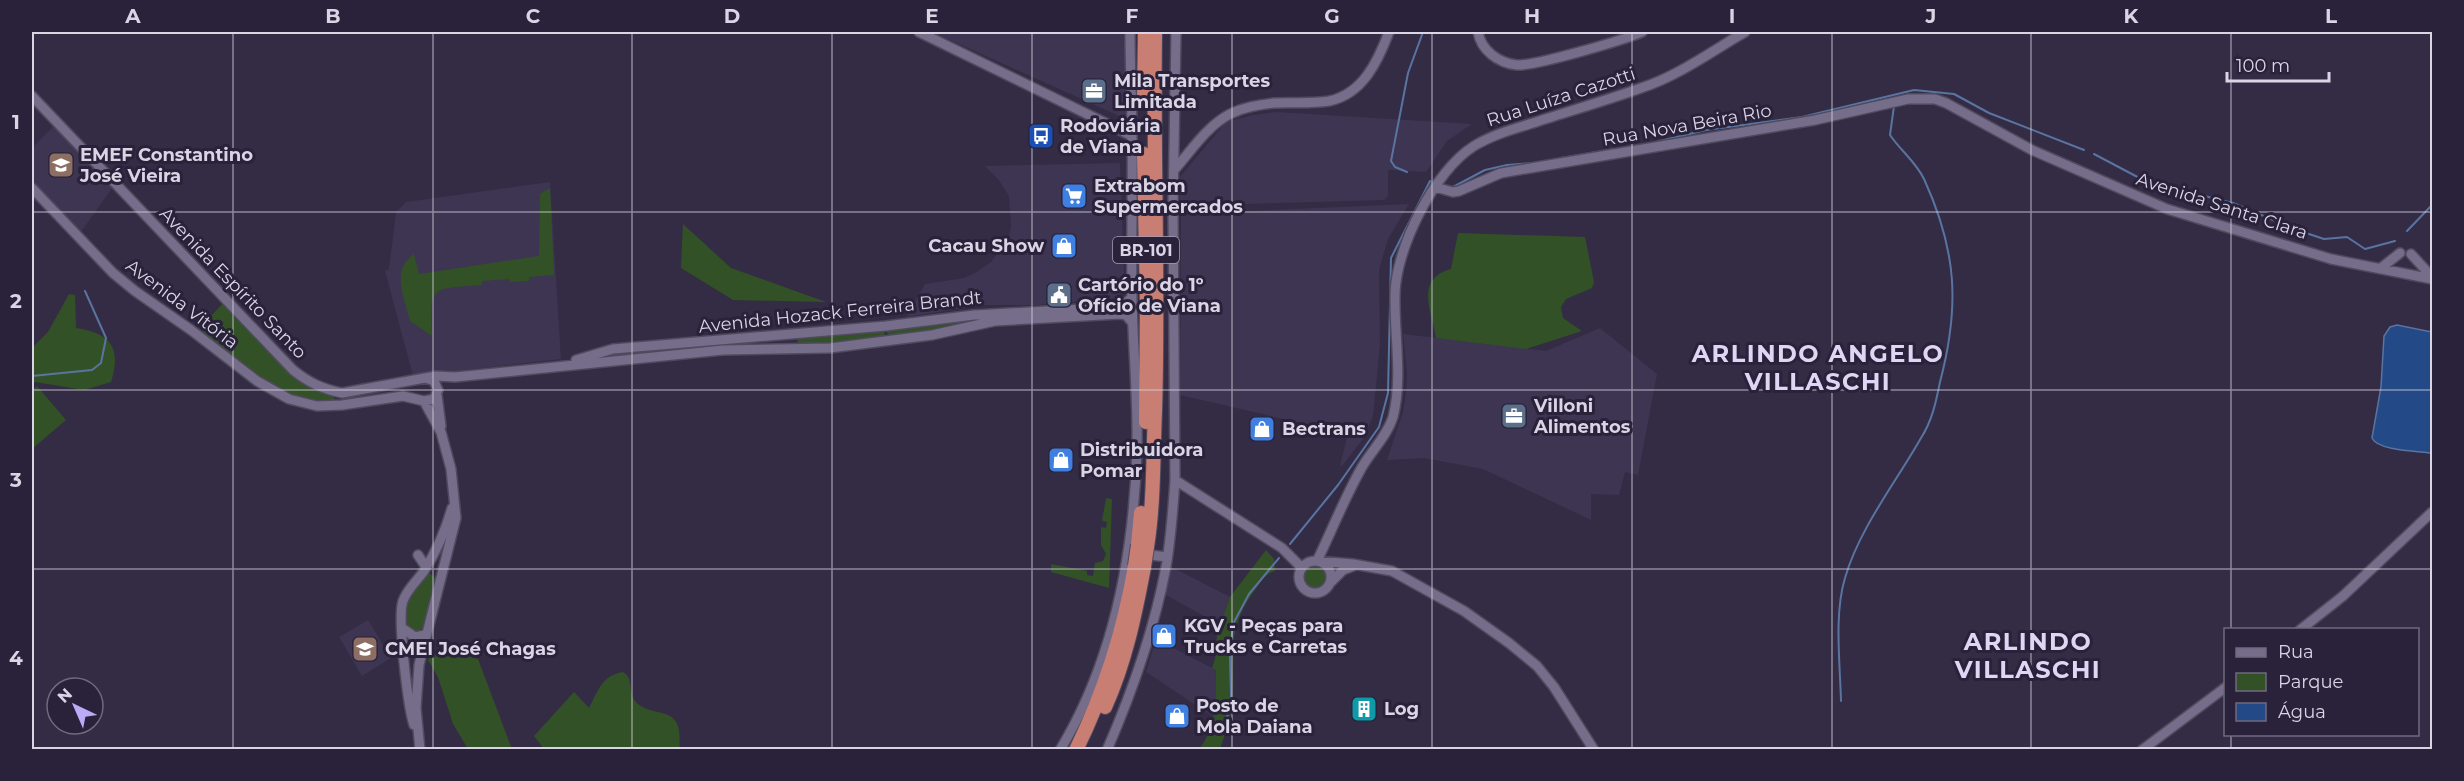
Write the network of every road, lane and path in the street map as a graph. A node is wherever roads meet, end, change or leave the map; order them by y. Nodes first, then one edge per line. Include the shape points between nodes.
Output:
1 (919, 32) edge
2 (1130, 32) edge
3 (1145, 32) edge
4 (1155, 32) edge
5 (1176, 32) edge
6 (1389, 32) edge
7 (1478, 32) edge
8 (1642, 32) edge
9 (1745, 32) edge
10 (32, 96) edge
11 (1946, 103) joint
12 (1132, 136) junction
13 (1175, 169) junction
14 (1435, 187) junction
15 (32, 188) edge
16 (2400, 253) dead end
17 (2411, 255) dead end
18 (2381, 268) junction
19 (2433, 278) edge
20 (1132, 297) junction
21 (1022, 315) junction
22 (1132, 322) junction
23 (784, 335) junction
24 (786, 350) junction
25 (550, 366) junction
26 (450, 377) junction
27 (423, 378) junction
28 (437, 392) junction
29 (422, 400) junction
30 (441, 432) junction
31 (1175, 480) junction
32 (454, 502) junction
33 (2433, 512) edge
34 (418, 555) dead end
35 (1138, 555) junction
36 (1167, 556) junction
37 (1317, 561) junction
38 (1359, 565) junction
39 (1302, 568) junction
40 (424, 569) junction
41 (440, 581) junction
42 (1330, 584) junction
43 (402, 628) junction
44 (2303, 628) edge
45 (427, 634) junction
46 (2224, 688) edge
47 (419, 746) edge
48 (1060, 750) edge
49 (1076, 750) edge
50 (1085, 750) edge
51 (1107, 750) edge
52 (1594, 750) edge
53 (2142, 750) edge

1 - 12 street
2 - 12 street
3 - 35 highway, BR-101 via 1145,469
4 - 35 highway, BR-101 via 1157,358
5 - 13 street
6 - 13 street via 1375,64 1349,93 1328,101 1240,109 1212,126
7 - 8 street via 1490,53 1516,65
9 - 14 street, Rua Luíza Cazotti via 1644,88 1493,136 1455,161
10 - 27 street, Avenida Espírito Santo via 304,379 342,393
11 - 14 street, Rua Nova Beira Rio via 1908,99 1815,120 1500,173 1453,192
11 - 18 street, Avenida Santa Clara via 2032,150 2167,209 2331,259
12 - 20 street
13 - 31 street
14 - 37 street, Rua Luíza Cazotti via 1406,243 1395,286 1397,377 1392,418 1361,468
15 - 29 street, Avenida Vitória via 113,273 281,396 302,404 339,405 397,396
16 - 18 street
17 - 19 street
18 - 19 street, Avenida Santa Clara
20 - 21 street, Avenida Hozack Ferreira Brandt via 1120,306
20 - 22 street
21 - 22 street, Avenida Hozack Ferreira Brandt via 1120,314
21 - 23 street, Avenida Hozack Ferreira Brandt
21 - 24 street, Avenida Hozack Ferreira Brandt via 945,333
22 - 35 street
23 - 24 street via 778,342
23 - 25 street, Avenida Hozack Ferreira Brandt via 613,350
24 - 25 street, Avenida Hozack Ferreira Brandt via 730,349
25 - 26 street, Avenida Hozack Ferreira Brandt
26 - 27 street, Avenida Hozack Ferreira Brandt
26 - 28 street
27 - 28 street via 434,381
27 - 29 street via 414,387
28 - 29 street via 434,399
28 - 30 street
29 - 30 street
30 - 32 street via 451,469
31 - 36 street
31 - 39 street via 1281,548
32 - 40 street
32 - 41 street via 456,518
33 - 44 street
34 - 40 street
35 - 36 street
35 - 48 street via 1113,616 1091,687
35 - 49 highway, BR-101 via 1116,648
35 - 50 highway, BR-101 via 1136,614 1110,695
36 - 51 street via 1149,639 1125,711
37 - 38 street
37 - 39 street
37 - 42 street via 1328,567
38 - 42 street via 1343,570
38 - 52 street via 1398,574 1449,602 1509,643 1546,676
39 - 42 street via 1300,581 1308,591 1320,592
40 - 41 street
40 - 43 street via 401,605
41 - 45 street
43 - 45 street via 415,637
43 - 47 street via 410,713
45 - 47 street via 416,694
46 - 53 street

